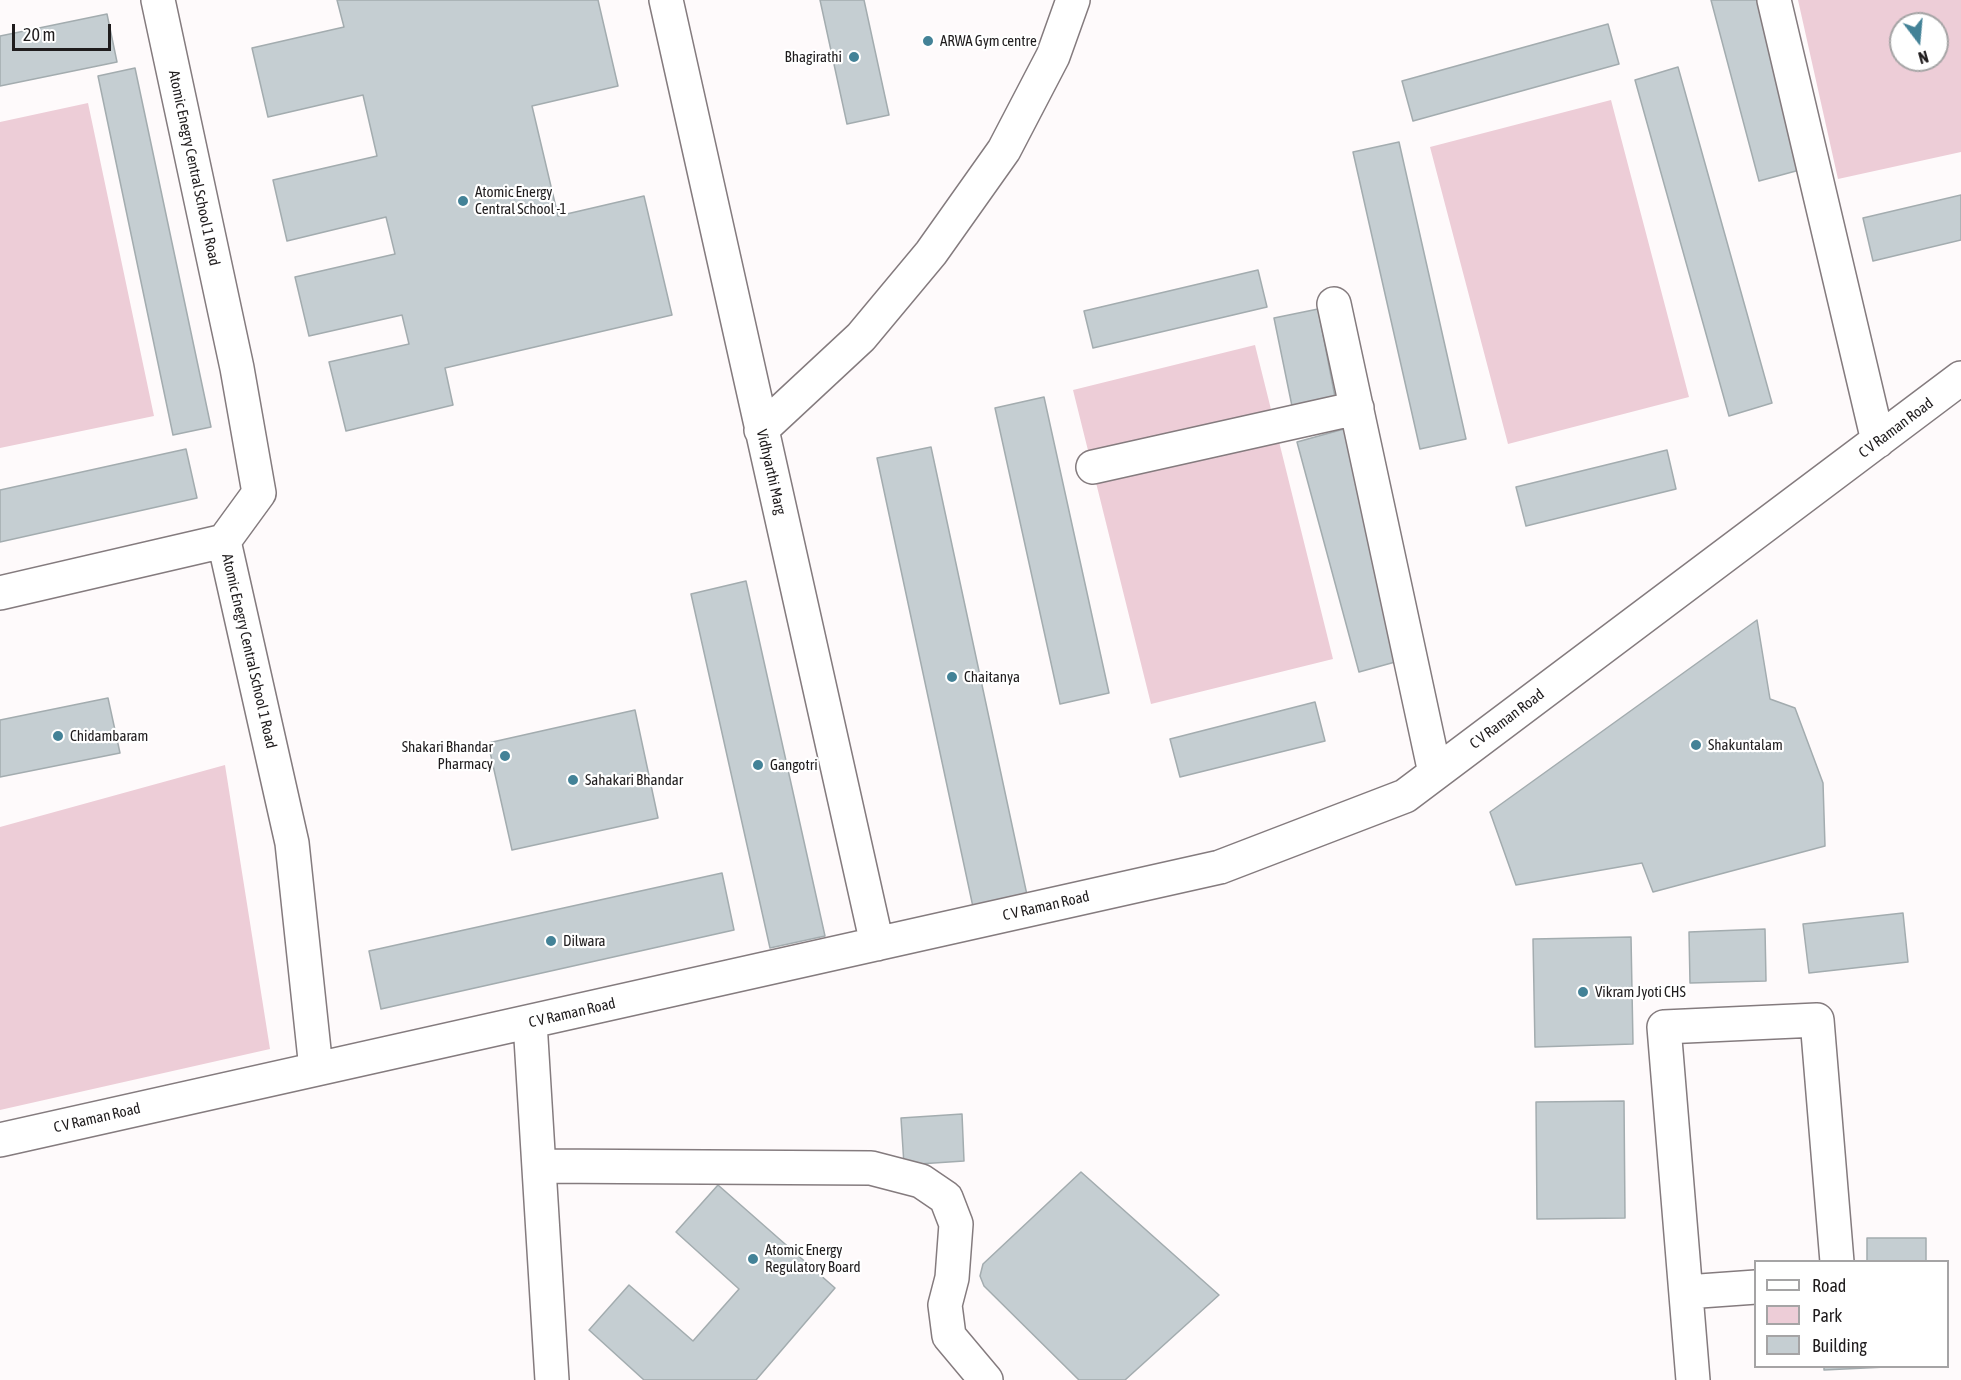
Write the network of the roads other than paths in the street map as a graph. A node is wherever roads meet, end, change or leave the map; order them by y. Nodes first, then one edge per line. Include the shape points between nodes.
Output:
1 (158, 0) edge
2 (666, 0) edge
3 (1073, 0) edge
4 (1774, 0) edge
5 (1334, 304) dead end
6 (1961, 378) edge
7 (1357, 408) junction
8 (761, 430) junction
9 (1878, 441) junction
10 (1093, 467) dead end
11 (224, 541) junction
12 (0, 593) edge
13 (1435, 773) junction
14 (878, 944) junction
15 (530, 1022) junction
16 (316, 1069) junction
17 (0, 1140) edge
18 (539, 1166) junction
19 (1837, 1260) edge
20 (1754, 1287) edge
21 (1686, 1292) junction
22 (552, 1380) edge
23 (986, 1380) edge
24 (1693, 1380) edge

1 - 11 street, Atomic Enegry Central School 1 Road via 237,368 259,493
2 - 8 street, Vidhyarthi Marg
3 - 8 street via 1053,56 1004,150 931,253 861,337
4 - 9 street
5 - 7 street
6 - 9 street, C V Raman Road
7 - 10 street
7 - 13 street
8 - 14 street, Vidhyarthi Marg
9 - 13 street, C V Raman Road
11 - 12 street
11 - 16 street, Atomic Enegry Central School 1 Road via 292,843
13 - 14 street, C V Raman Road via 1405,796 1220,867
14 - 15 street, C V Raman Road
15 - 16 street, C V Raman Road
15 - 18 street
16 - 17 street, C V Raman Road
18 - 22 street
18 - 23 street via 872,1168 921,1181 946,1198 956,1224 945,1305 949,1336
19 - 21 street via 1817,1020 1664,1027
20 - 21 street
21 - 24 street

